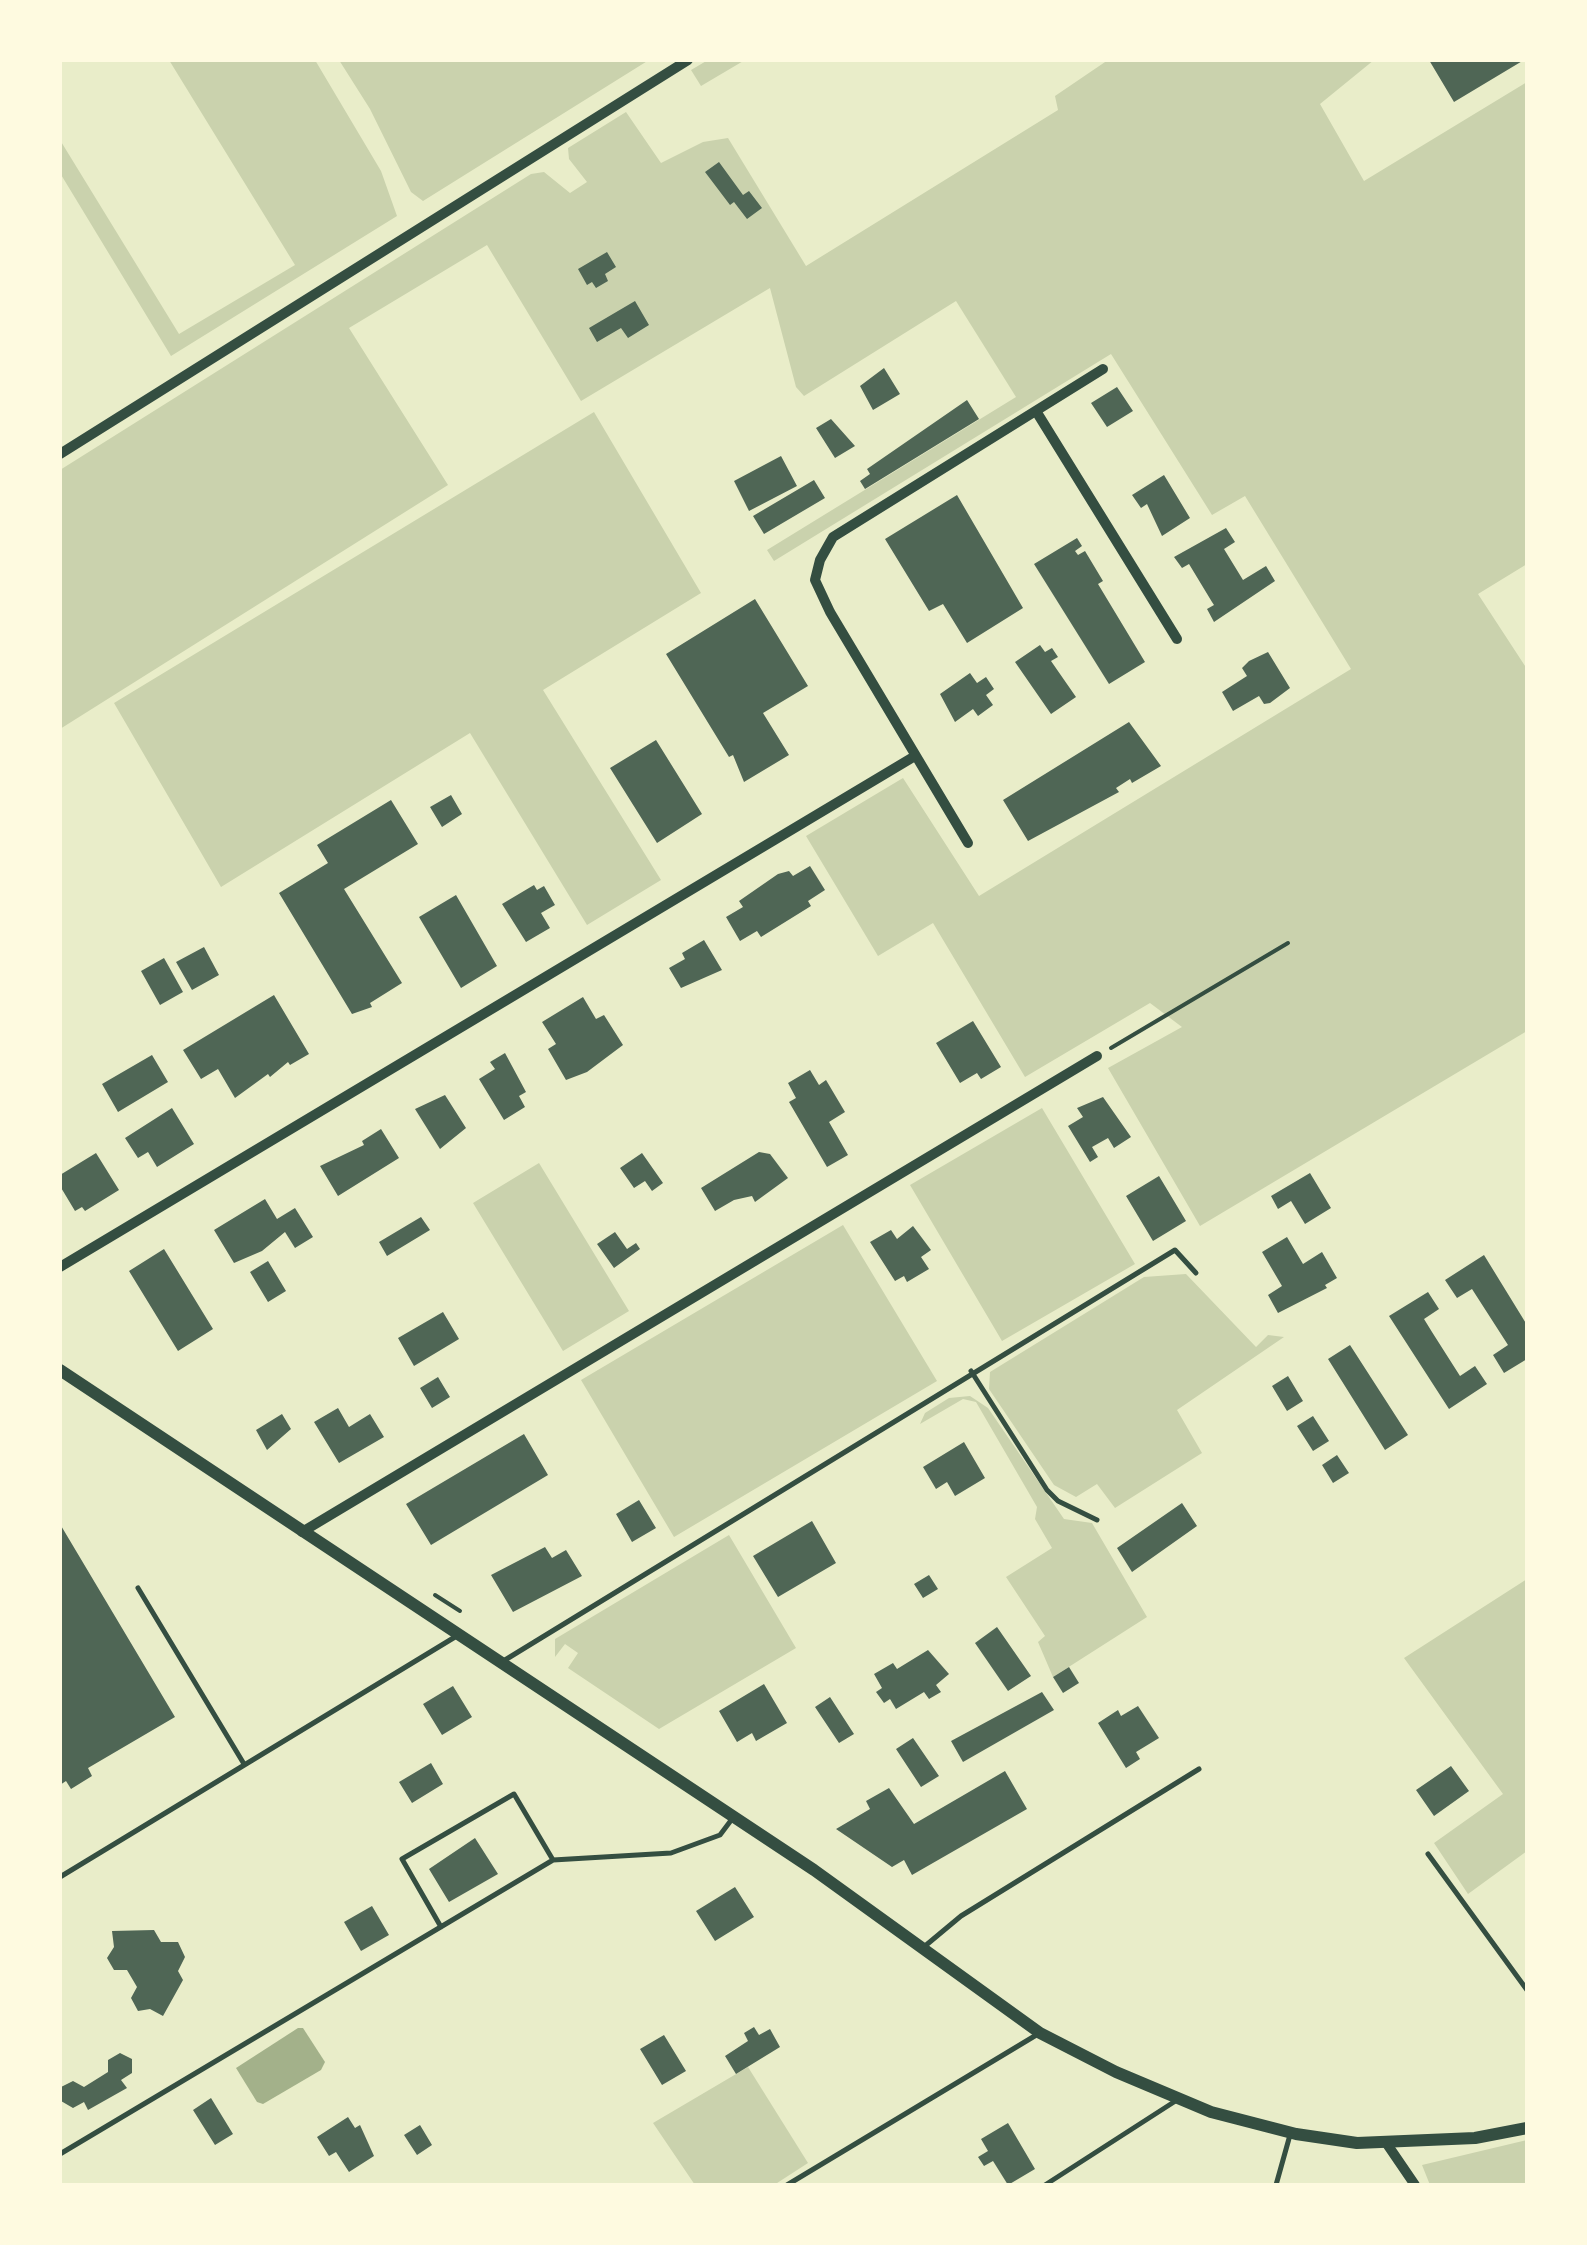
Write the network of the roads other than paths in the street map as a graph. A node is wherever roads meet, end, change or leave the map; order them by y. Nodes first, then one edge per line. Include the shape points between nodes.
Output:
1 (688, 60) edge
2 (1104, 369) dead end
3 (1036, 411) junction
4 (60, 454) edge
5 (1177, 639) dead end
6 (915, 756) junction
7 (968, 842) dead end
8 (1098, 1056) road end
9 (60, 1267) edge
10 (1196, 1273) dead end
11 (60, 1370) edge
12 (971, 1372) junction
13 (1097, 1520) dead end
14 (302, 1532) junction
15 (138, 1588) dead end
16 (460, 1633) junction
17 (502, 1662) junction
18 (244, 1764) junction
19 (1199, 1769) dead end
20 (733, 1817) junction
21 (1428, 1854) dead end
22 (553, 1860) junction
23 (60, 1877) edge
24 (441, 1927) junction
25 (922, 1948) junction
26 (1527, 1990) edge
27 (1040, 2033) junction
28 (1179, 2099) junction
29 (1527, 2128) edge
30 (1291, 2132) junction
31 (1387, 2144) junction
32 (60, 2154) edge
33 (787, 2185) edge
34 (1045, 2185) edge
35 (1276, 2185) edge
36 (1415, 2185) edge

1 - 4 street
2 - 3 street
3 - 5 street
3 - 6 street via 833,537 820,560 816,580 830,612
6 - 7 street
6 - 9 street
8 - 14 street
10 - 12 lane via 1175,1250
11 - 14 street
12 - 13 lane via 1047,1490
12 - 17 lane
14 - 16 street
15 - 18 lane
16 - 17 street
16 - 18 lane
17 - 20 street
18 - 23 lane
19 - 25 lane via 961,1916
20 - 22 lane via 720,1835 672,1853
20 - 25 street
21 - 26 lane
22 - 24 lane
22 - 24 lane via 514,1794 402,1859
24 - 32 lane
25 - 27 street
27 - 28 street
27 - 33 lane
28 - 30 street
28 - 34 lane
29 - 31 street
30 - 31 street
30 - 35 lane
31 - 36 street

